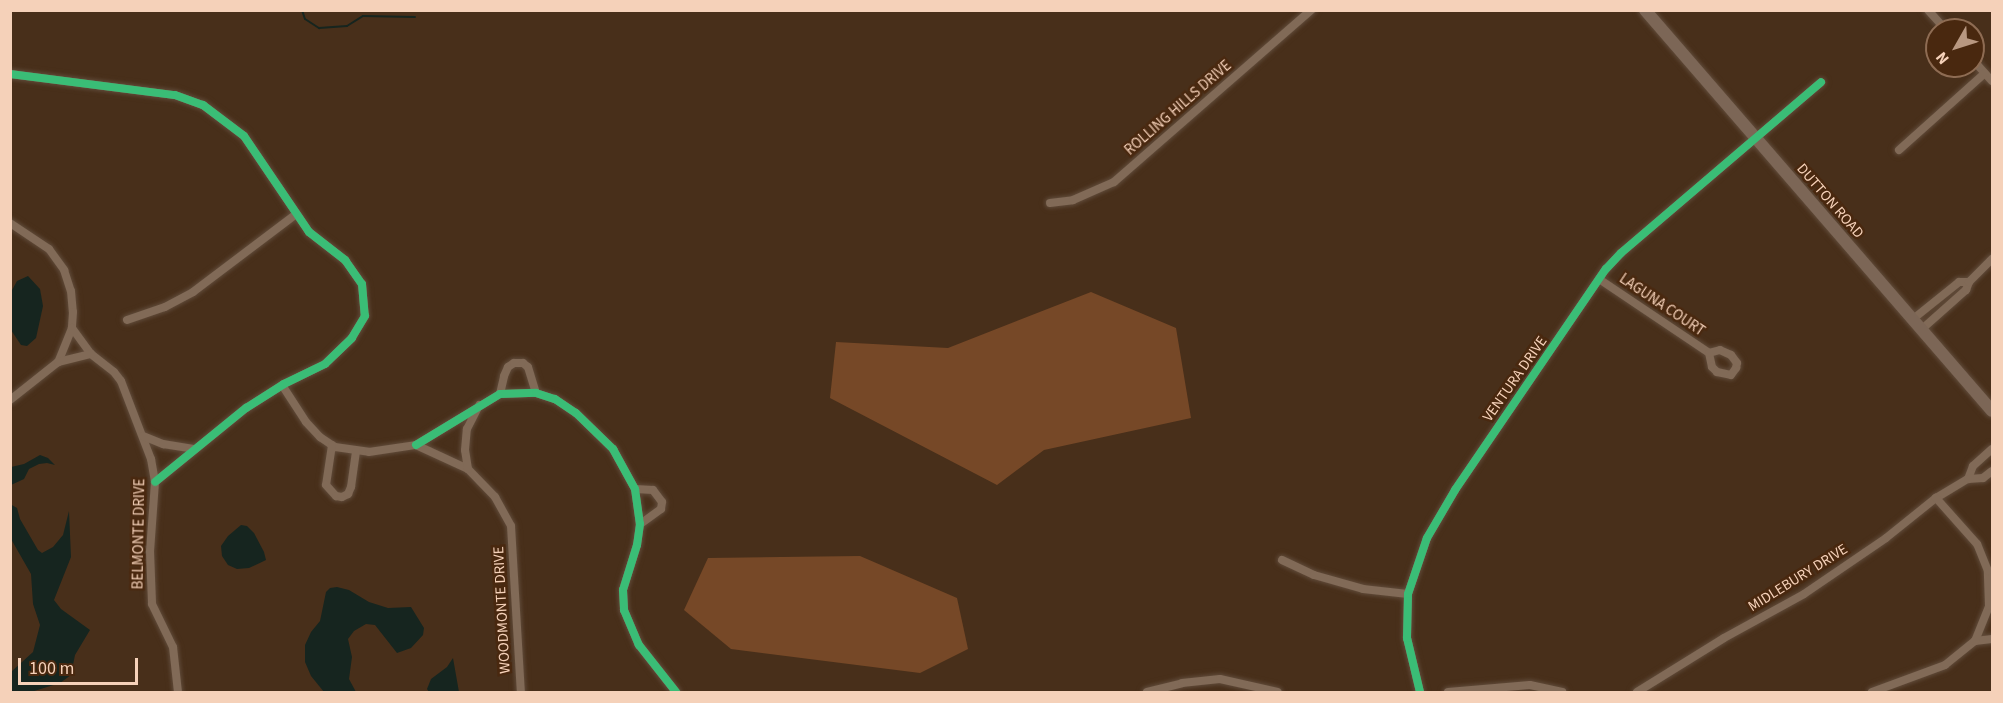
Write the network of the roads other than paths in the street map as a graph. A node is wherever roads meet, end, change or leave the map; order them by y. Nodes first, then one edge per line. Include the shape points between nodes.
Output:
1 (1311, 10) edge
2 (1645, 10) edge
3 (1985, 73) edge
4 (10, 74) edge
5 (1979, 78) edge
6 (1992, 81) edge
7 (1821, 82) dead end
8 (1756, 139) junction
9 (1899, 150) dead end
10 (1050, 203) dead end
11 (296, 214) junction
12 (10, 222) edge
13 (1992, 259) edge
14 (1599, 279) junction
15 (1969, 282) junction
16 (1913, 319) junction
17 (127, 320) dead end
18 (72, 328) junction
19 (1922, 330) junction
20 (1709, 353) dead end
21 (91, 354) junction
22 (57, 362) junction
23 (282, 385) junction
24 (536, 393) junction
25 (500, 394) junction
26 (10, 400) edge
27 (479, 405) junction
28 (1992, 411) edge
29 (143, 436) junction
30 (332, 445) junction
31 (416, 445) junction
32 (194, 449) junction
33 (1992, 449) edge
34 (356, 451) junction
35 (468, 469) junction
36 (1992, 471) edge
37 (1968, 479) junction
38 (155, 482) junction
39 (635, 489) junction
40 (1936, 498) junction
41 (640, 524) junction
42 (1282, 560) dead end
43 (1990, 572) edge
44 (1408, 594) junction
45 (1992, 639) edge
46 (1974, 641) junction
47 (675, 692) edge
48 (178, 693) edge
49 (521, 693) edge
50 (1147, 693) edge
51 (1278, 693) edge
52 (1420, 693) edge
53 (1448, 693) edge
54 (1562, 693) edge
55 (1637, 693) edge
56 (1872, 693) edge

1 - 10 street, ROLLING HILLS DRIVE via 1114,182 1073,200
2 - 8 street, DUTTON ROAD
3 - 6 street
4 - 11 street via 175,95 203,105 244,135
5 - 9 street
7 - 8 street, VENTURA DRIVE
8 - 14 street, VENTURA DRIVE via 1621,253
8 - 16 street, DUTTON ROAD
11 - 17 street via 194,292
11 - 23 street via 309,232 345,260 362,284 365,316 352,338 325,364
12 - 18 street via 49,249 64,270 71,291
13 - 15 street
14 - 20 street, LAGUNA COURT
14 - 44 street, VENTURA DRIVE via 1455,490 1427,538
15 - 16 street via 1959,282
15 - 19 street via 1966,290
16 - 19 street, DUTTON ROAD
18 - 21 street, BELMONTE DRIVE
18 - 22 street
19 - 28 street, DUTTON ROAD
21 - 22 street
21 - 29 street, BELMONTE DRIVE via 121,381
22 - 26 street
23 - 30 street via 306,422
23 - 32 street
24 - 25 street
24 - 25 street via 528,367 514,363 508,367
24 - 39 street via 555,399 576,413 613,449
25 - 27 street
27 - 31 street
27 - 35 street via 467,429
29 - 32 street
29 - 38 street, BELMONTE DRIVE
30 - 34 street
30 - 34 street via 326,485 336,496 348,494
31 - 34 street via 388,451
31 - 35 street, WOODMONTE DRIVE
32 - 38 street
33 - 37 street, MIDLEBURY DRIVE via 1972,466
35 - 49 street, WOODMONTE DRIVE via 495,497 511,526
36 - 37 street, MIDLEBURY DRIVE via 1983,478
37 - 40 street, MIDLEBURY DRIVE
38 - 48 street, BELMONTE DRIVE via 150,551 152,604 173,647
39 - 41 street
39 - 41 street via 653,490 662,502 661,509
40 - 43 street via 1977,544
40 - 55 street, MIDLEBURY DRIVE via 1804,594
41 - 47 street via 623,590 624,610 639,645
42 - 44 street via 1314,575 1363,589
43 - 46 street via 1989,606
44 - 52 street, VENTURA DRIVE via 1407,638
45 - 46 street
46 - 56 street via 1945,665
50 - 51 street via 1182,682 1220,679
53 - 54 street via 1530,685

